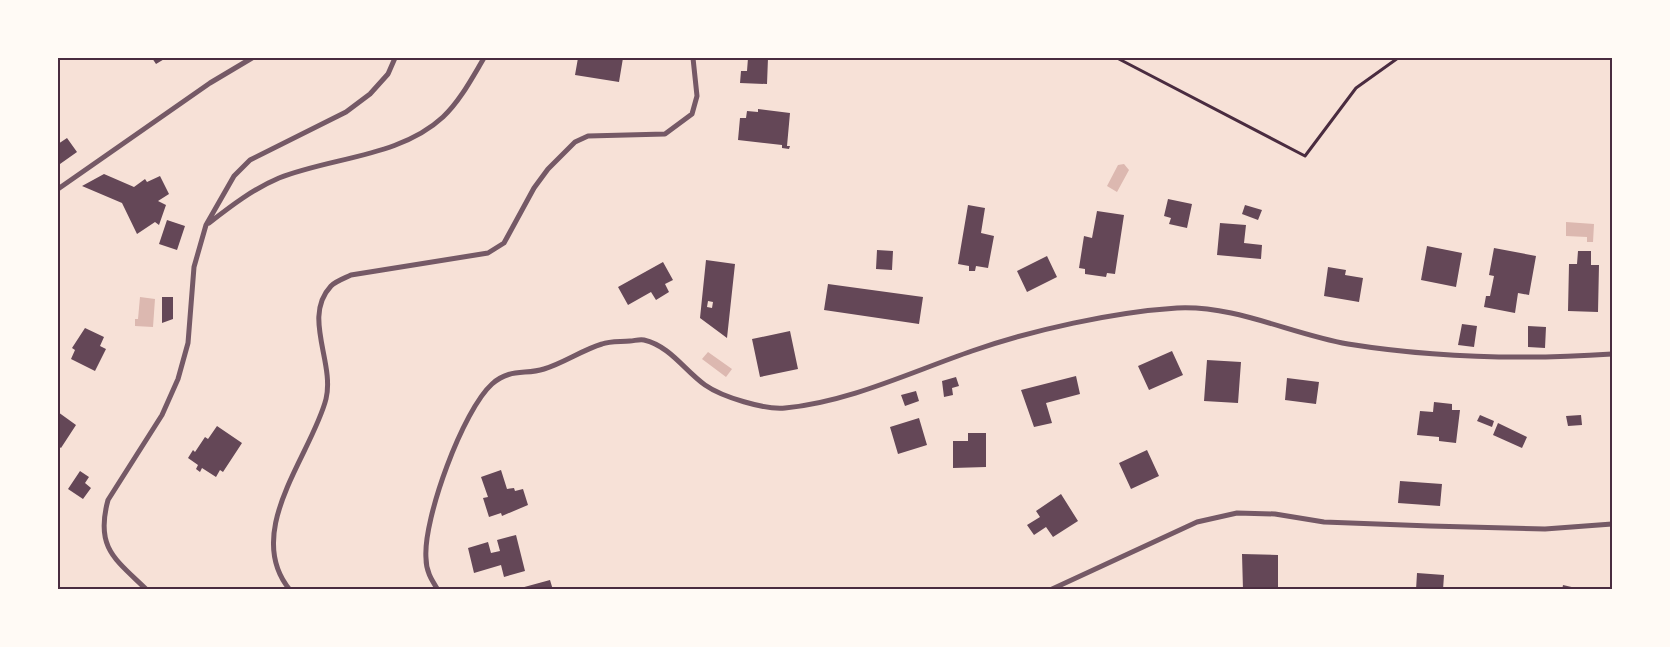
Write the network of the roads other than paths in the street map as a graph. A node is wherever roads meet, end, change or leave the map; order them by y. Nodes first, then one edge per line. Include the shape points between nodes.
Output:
1 (252, 58) edge
2 (395, 58) edge
3 (484, 58) edge
4 (693, 58) edge
5 (58, 189) edge
6 (206, 225) junction
7 (1612, 354) edge
8 (1612, 524) edge
9 (147, 590) edge
10 (290, 590) edge
11 (438, 590) edge
12 (1050, 590) edge

1 - 5 street via 210,83
2 - 6 street via 388,74 370,94 346,112 250,160 234,176
3 - 6 street via 456,103 443,117 413,138 279,178 246,194
4 - 10 street via 696,96 692,114 666,134 588,136 575,142 534,188 504,243 471,258 352,275 332,285 321,302 318,323 329,387 323,413 287,485 277,518 274,541 277,564
6 - 9 street via 194,267 188,343 178,379 162,415 108,500 104,515 103,529 108,550
7 - 11 street via 1501,359 1438,356 1344,343 1227,313 1182,308 1136,312 1058,328 976,350 825,401 780,409 749,403 707,387 671,354 644,340 605,342 543,370 517,371 494,382 477,402 462,427 431,517 425,555 428,574
8 - 12 street via 1546,529 1430,526 1324,522 1275,514 1237,513 1197,522

